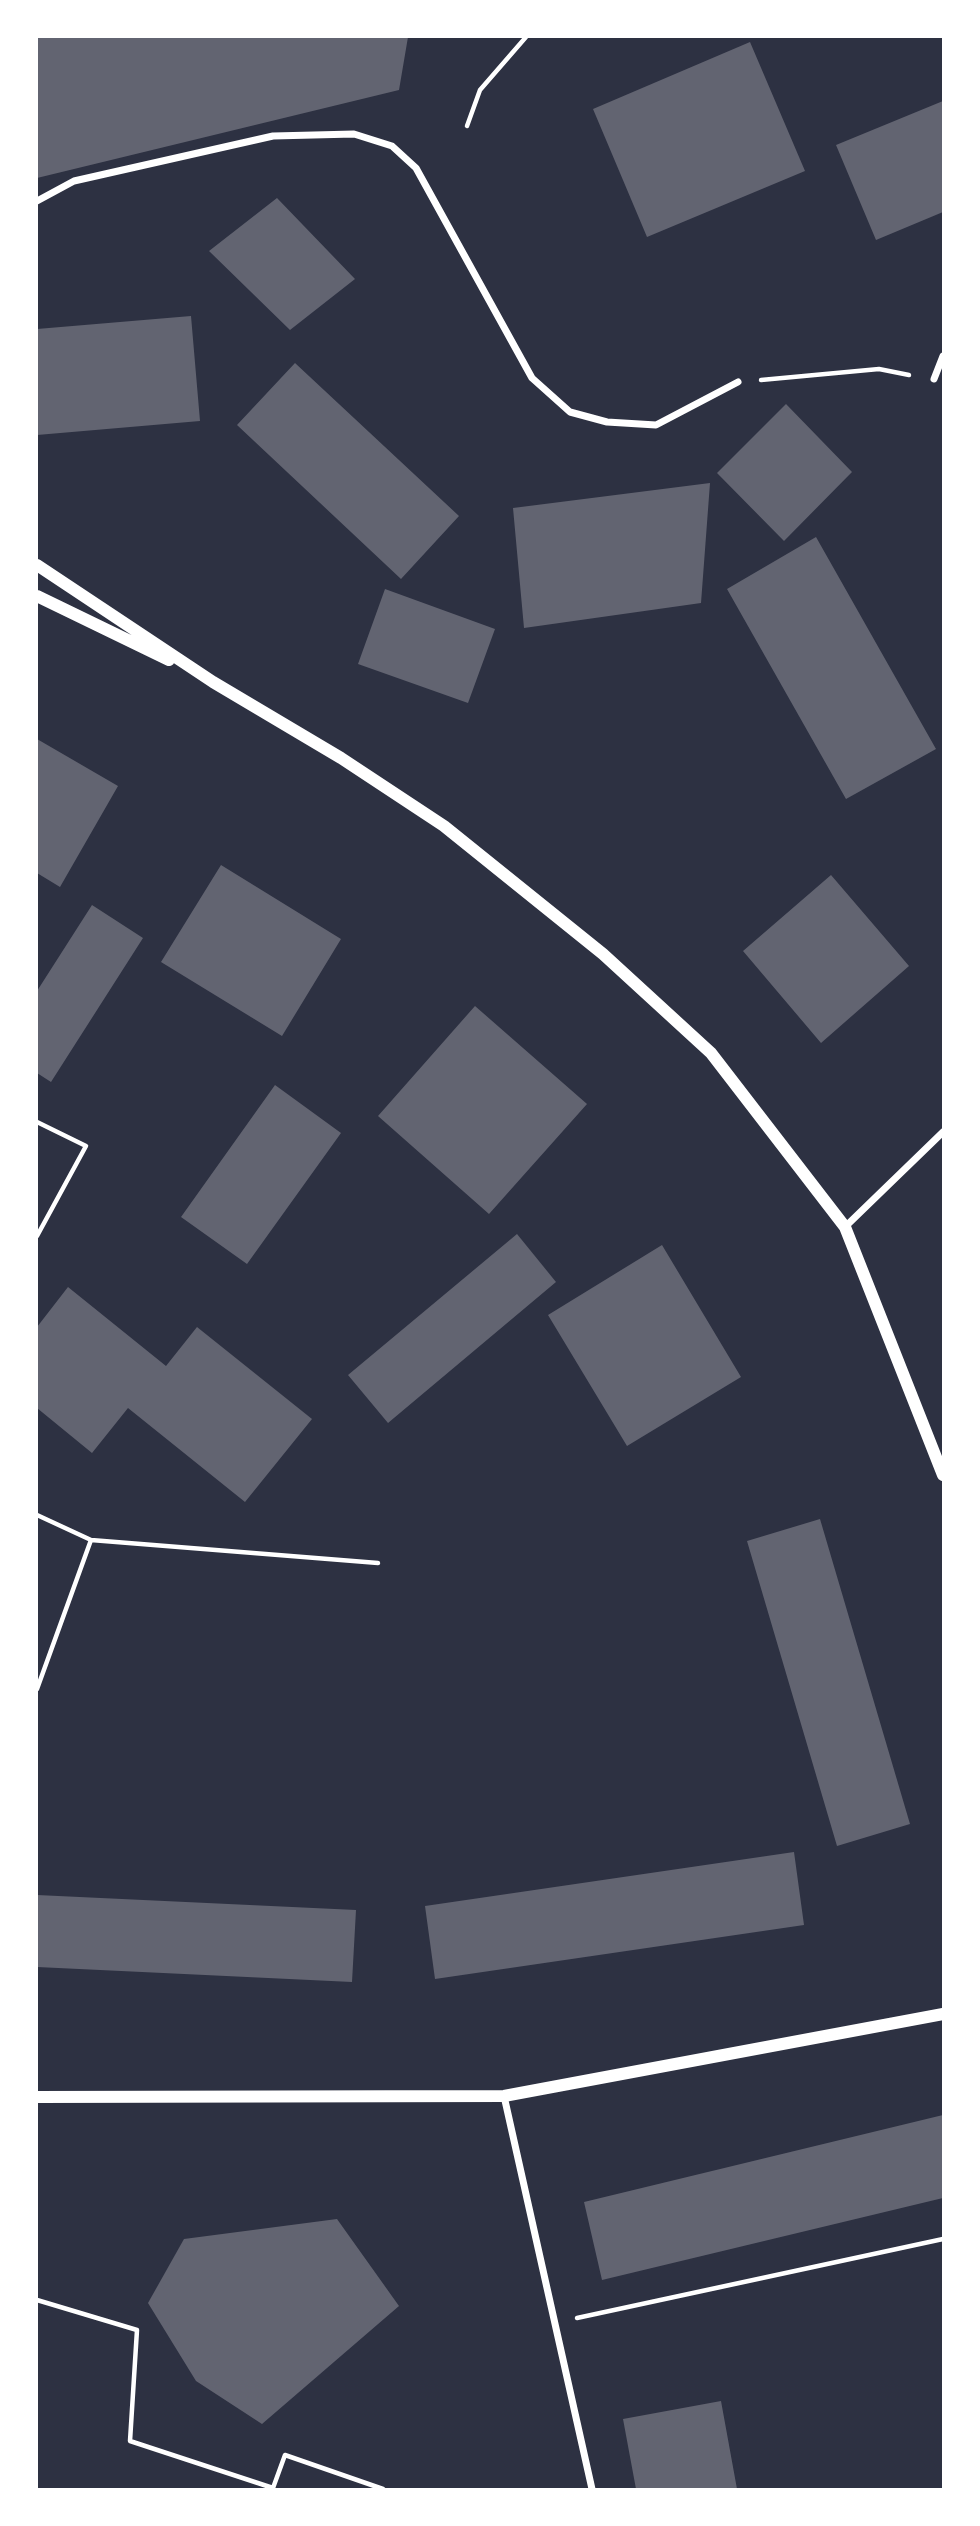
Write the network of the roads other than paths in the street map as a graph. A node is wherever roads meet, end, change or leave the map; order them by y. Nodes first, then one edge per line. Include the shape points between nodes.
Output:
1 (37, 201) edge
2 (943, 356) edge
3 (934, 379) road end
4 (738, 382) road end
5 (37, 565) edge
6 (37, 596) edge
7 (213, 682) junction
8 (943, 1132) edge
9 (845, 1227) junction
10 (943, 1475) edge
11 (943, 2014) edge
12 (504, 2095) junction
13 (37, 2097) edge
14 (592, 2489) edge

1 - 4 street via 74,181 273,136 354,134 392,146 416,169 532,378 570,412 607,422 656,425
2 - 3 street
5 - 7 street
6 - 7 street
7 - 9 street via 444,826 603,954 711,1053
8 - 9 street
9 - 10 street
11 - 12 street
12 - 13 street
12 - 14 street

